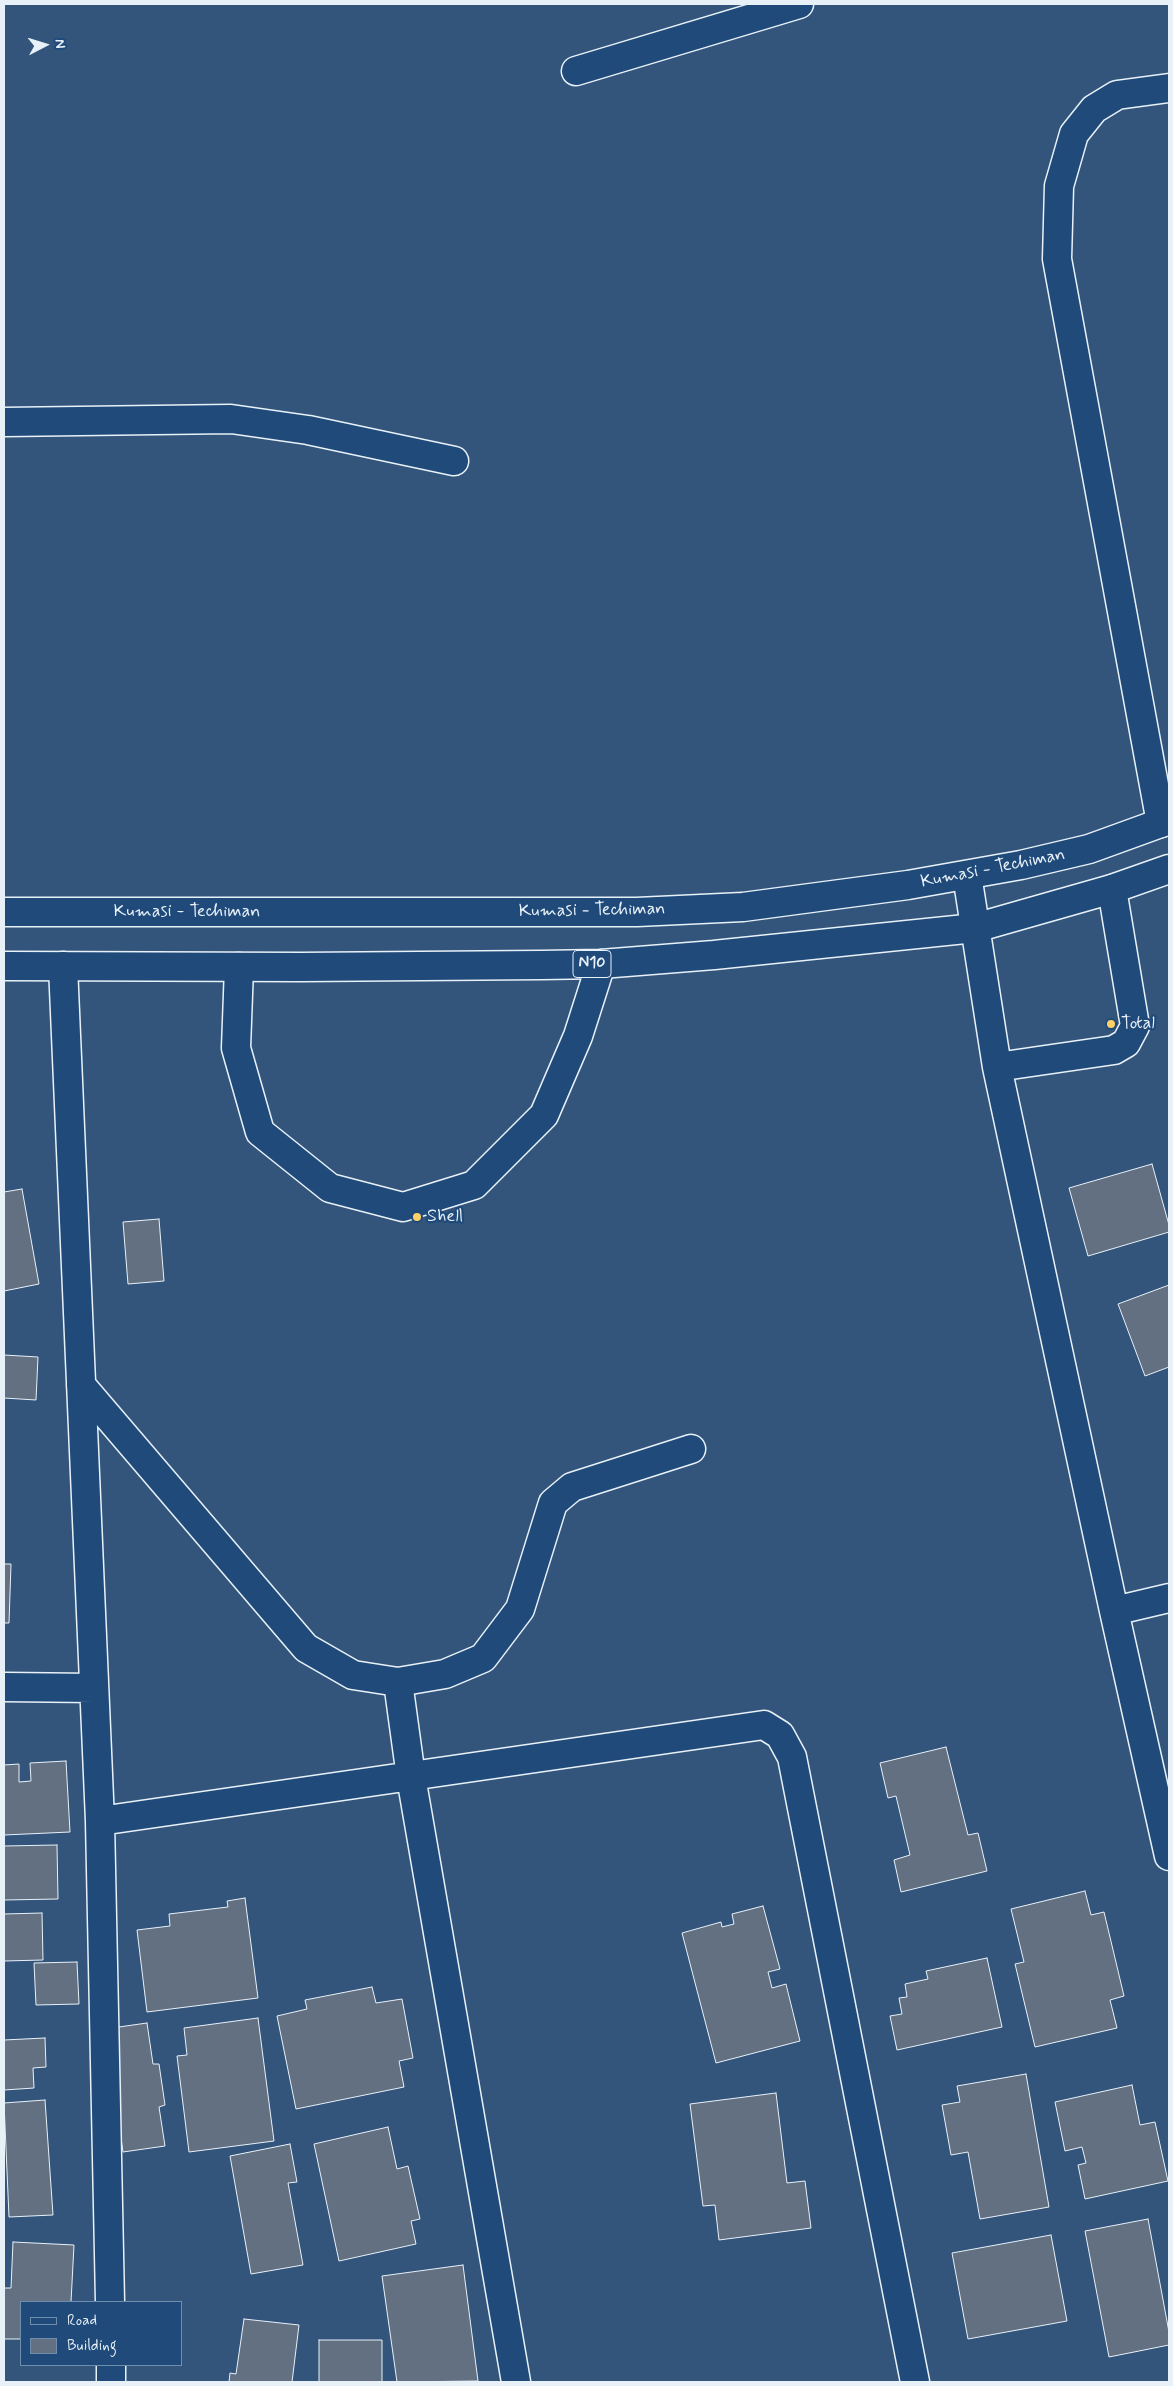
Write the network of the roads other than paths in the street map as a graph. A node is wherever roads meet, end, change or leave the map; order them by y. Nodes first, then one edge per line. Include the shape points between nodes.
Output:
1 (799, 4) edge
2 (576, 71) dead end
3 (1169, 88) edge
4 (4, 422) edge
5 (454, 461) dead end
6 (1165, 822) edge
7 (1169, 869) edge
8 (967, 875) junction
9 (1112, 889) junction
10 (4, 912) edge
11 (975, 928) junction
12 (601, 964) junction
13 (4, 966) edge
14 (62, 966) junction
15 (239, 968) junction
16 (997, 1067) junction
17 (81, 1385) junction
18 (691, 1449) dead end
19 (1169, 1598) edge
20 (1114, 1611) junction
21 (398, 1682) junction
22 (4, 1687) edge
23 (94, 1688) junction
24 (410, 1777) junction
25 (100, 1821) junction
26 (1169, 1856) edge
27 (110, 2301) edge
28 (111, 2366) edge
29 (111, 2382) edge
30 (516, 2382) edge
31 (915, 2382) edge

1 - 2 main road
3 - 6 main road via 1117,95 1094,109 1074,134 1059,186 1057,260
4 - 5 main road via 231,419 308,430
6 - 8 main road, Kumasi - Techiman via 1090,848
7 - 9 main road, N10
8 - 10 main road, Kumasi - Techiman via 908,886 743,906 637,912
8 - 11 main road
9 - 11 main road, N10
9 - 16 main road via 1135,1026 1126,1043 1114,1050
11 - 12 main road, N10 via 856,942
11 - 16 main road
12 - 15 main road, N10
12 - 15 main road via 578,1036 544,1115 474,1185 403,1207 330,1188 260,1132 236,1048
13 - 14 main road, N10
14 - 15 main road, N10
14 - 17 main road
16 - 20 main road
17 - 21 main road via 306,1648 353,1675
17 - 23 main road
18 - 21 main road via 572,1487 553,1503 520,1609 483,1658 445,1674
19 - 20 main road
20 - 26 main road
21 - 24 main road
22 - 23 main road
23 - 25 main road
24 - 25 main road
24 - 30 main road
24 - 31 main road via 764,1725 780,1736 792,1757
25 - 27 main road
28 - 29 main road

